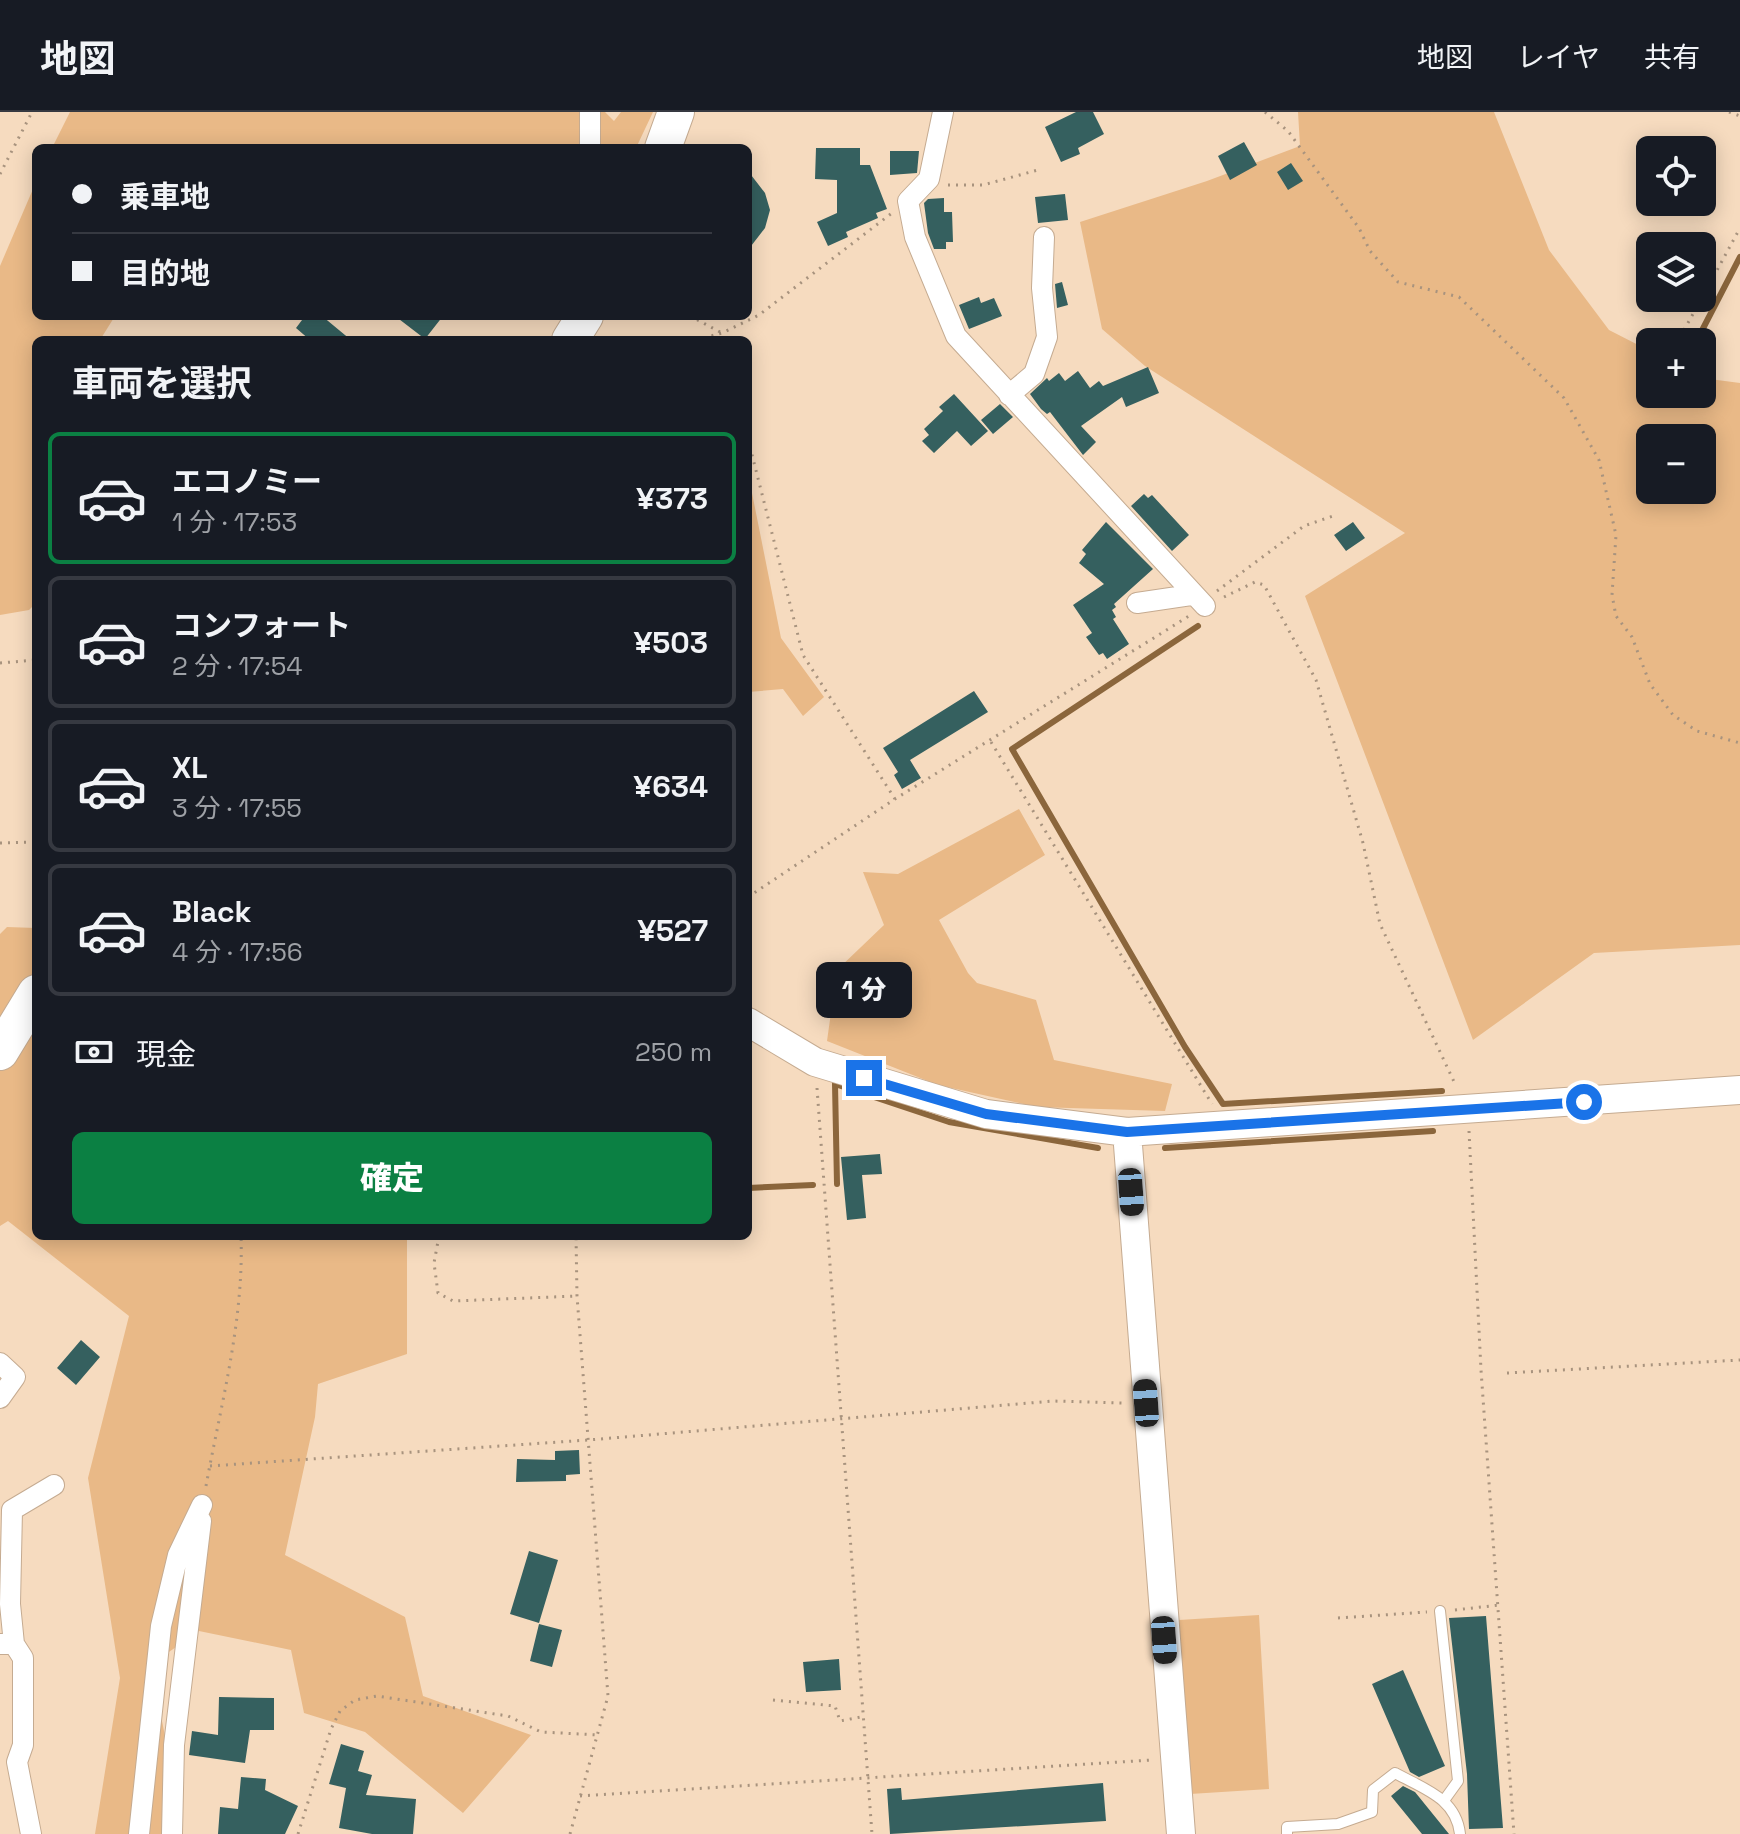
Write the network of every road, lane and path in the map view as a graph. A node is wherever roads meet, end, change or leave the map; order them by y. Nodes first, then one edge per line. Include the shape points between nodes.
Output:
1 (32, 112) edge
2 (590, 112) edge
3 (676, 112) edge
4 (943, 112) edge
5 (1265, 112) edge
6 (1729, 112) edge
7 (1740, 116) edge
8 (590, 144) edge
9 (664, 144) edge
10 (1038, 170) dead end
11 (0, 174) edge
12 (929, 179) junction
13 (908, 201) junction
14 (1740, 228) edge
15 (1044, 237) dead end
16 (1716, 272) edge
17 (752, 318) edge
18 (698, 320) edge
19 (749, 320) edge
20 (722, 333) junction
21 (711, 336) edge
22 (723, 336) edge
23 (1009, 395) junction
24 (752, 455) edge
25 (1333, 516) dead end
26 (1199, 601) junction
27 (1137, 603) dead end
28 (32, 660) edge
29 (0, 663) edge
30 (991, 742) junction
31 (1740, 743) edge
32 (895, 799) junction
33 (32, 842) edge
34 (0, 843) edge
35 (752, 894) edge
36 (32, 1000) edge
37 (752, 1024) edge
38 (0, 1052) edge
39 (815, 1062) junction
40 (1740, 1090) edge
41 (1467, 1110) junction
42 (1225, 1125) junction
43 (1127, 1132) junction
44 (241, 1240) edge
45 (438, 1240) edge
46 (576, 1240) edge
47 (577, 1296) junction
48 (1740, 1360) edge
49 (0, 1363) edge
50 (1507, 1373) dead end
51 (0, 1398) edge
52 (1146, 1403) junction
53 (844, 1418) junction
54 (588, 1440) junction
55 (54, 1485) dead end
56 (1499, 1605) junction
57 (1440, 1611) junction
58 (1338, 1618) dead end
59 (7, 1644) edge
60 (773, 1700) dead end
61 (861, 1717) dead end
62 (599, 1735) junction
63 (1174, 1758) junction
64 (8, 1762) edge
65 (868, 1777) junction
66 (580, 1796) junction
67 (1445, 1799) junction
68 (31, 1834) edge
69 (139, 1834) edge
70 (172, 1834) edge
71 (298, 1834) edge
72 (570, 1834) edge
73 (872, 1834) edge
74 (1181, 1834) edge
75 (1287, 1834) edge
76 (1460, 1834) edge
77 (1514, 1834) edge

1 - 11 path
2 - 8 street
3 - 9 highway
4 - 12 street
5 - 31 path via 1288,131 1370,251 1398,282 1459,297 1564,398 1599,460 1616,535 1616,616 1632,637 1650,684 1673,715 1697,731
6 - 7 path
10 - 12 path via 983,185 950,186
12 - 13 street
13 - 17 path
13 - 23 street via 915,237 956,336
14 - 16 path
15 - 23 street via 1047,337 1034,374
18 - 20 path
19 - 20 path
20 - 21 path
20 - 22 path
23 - 26 street
24 - 32 path via 803,655
25 - 26 path via 1304,526
26 - 27 street
26 - 30 path
26 - 41 path via 1255,582 1264,585 1316,680 1363,843 1380,924
28 - 29 path
30 - 32 path
30 - 42 path
32 - 35 path
33 - 34 path
36 - 38 highway
37 - 39 street
39 - 43 street via 986,1114
39 - 53 path
40 - 41 street
41 - 42 street
41 - 56 path
42 - 43 street
43 - 52 street
44 - 54 path via 227,1376 210,1466
45 - 47 path via 434,1263 438,1293 453,1301
46 - 47 path
47 - 54 path
48 - 50 path
49 - 51 street via 15,1377
52 - 53 path via 1053,1401
52 - 63 street
53 - 54 path
53 - 65 path
54 - 62 path via 608,1696
55 - 59 street via 12,1510
56 - 57 path
56 - 77 path
57 - 58 path
57 - 67 lane via 1458,1781
59 - 64 street via 23,1658 23,1745
60 - 61 path via 835,1706 840,1721
62 - 66 path
62 - 71 path via 541,1732 508,1716 377,1696 355,1700 340,1711 331,1729
63 - 65 path
63 - 74 street
64 - 68 street
65 - 66 path
65 - 73 path
66 - 72 path
67 - 75 lane via 1395,1773 1373,1790 1372,1812 1338,1824 1287,1827
67 - 76 lane via 1458,1817
69 - 70 street via 161,1626 178,1555 202,1505 174,1745

